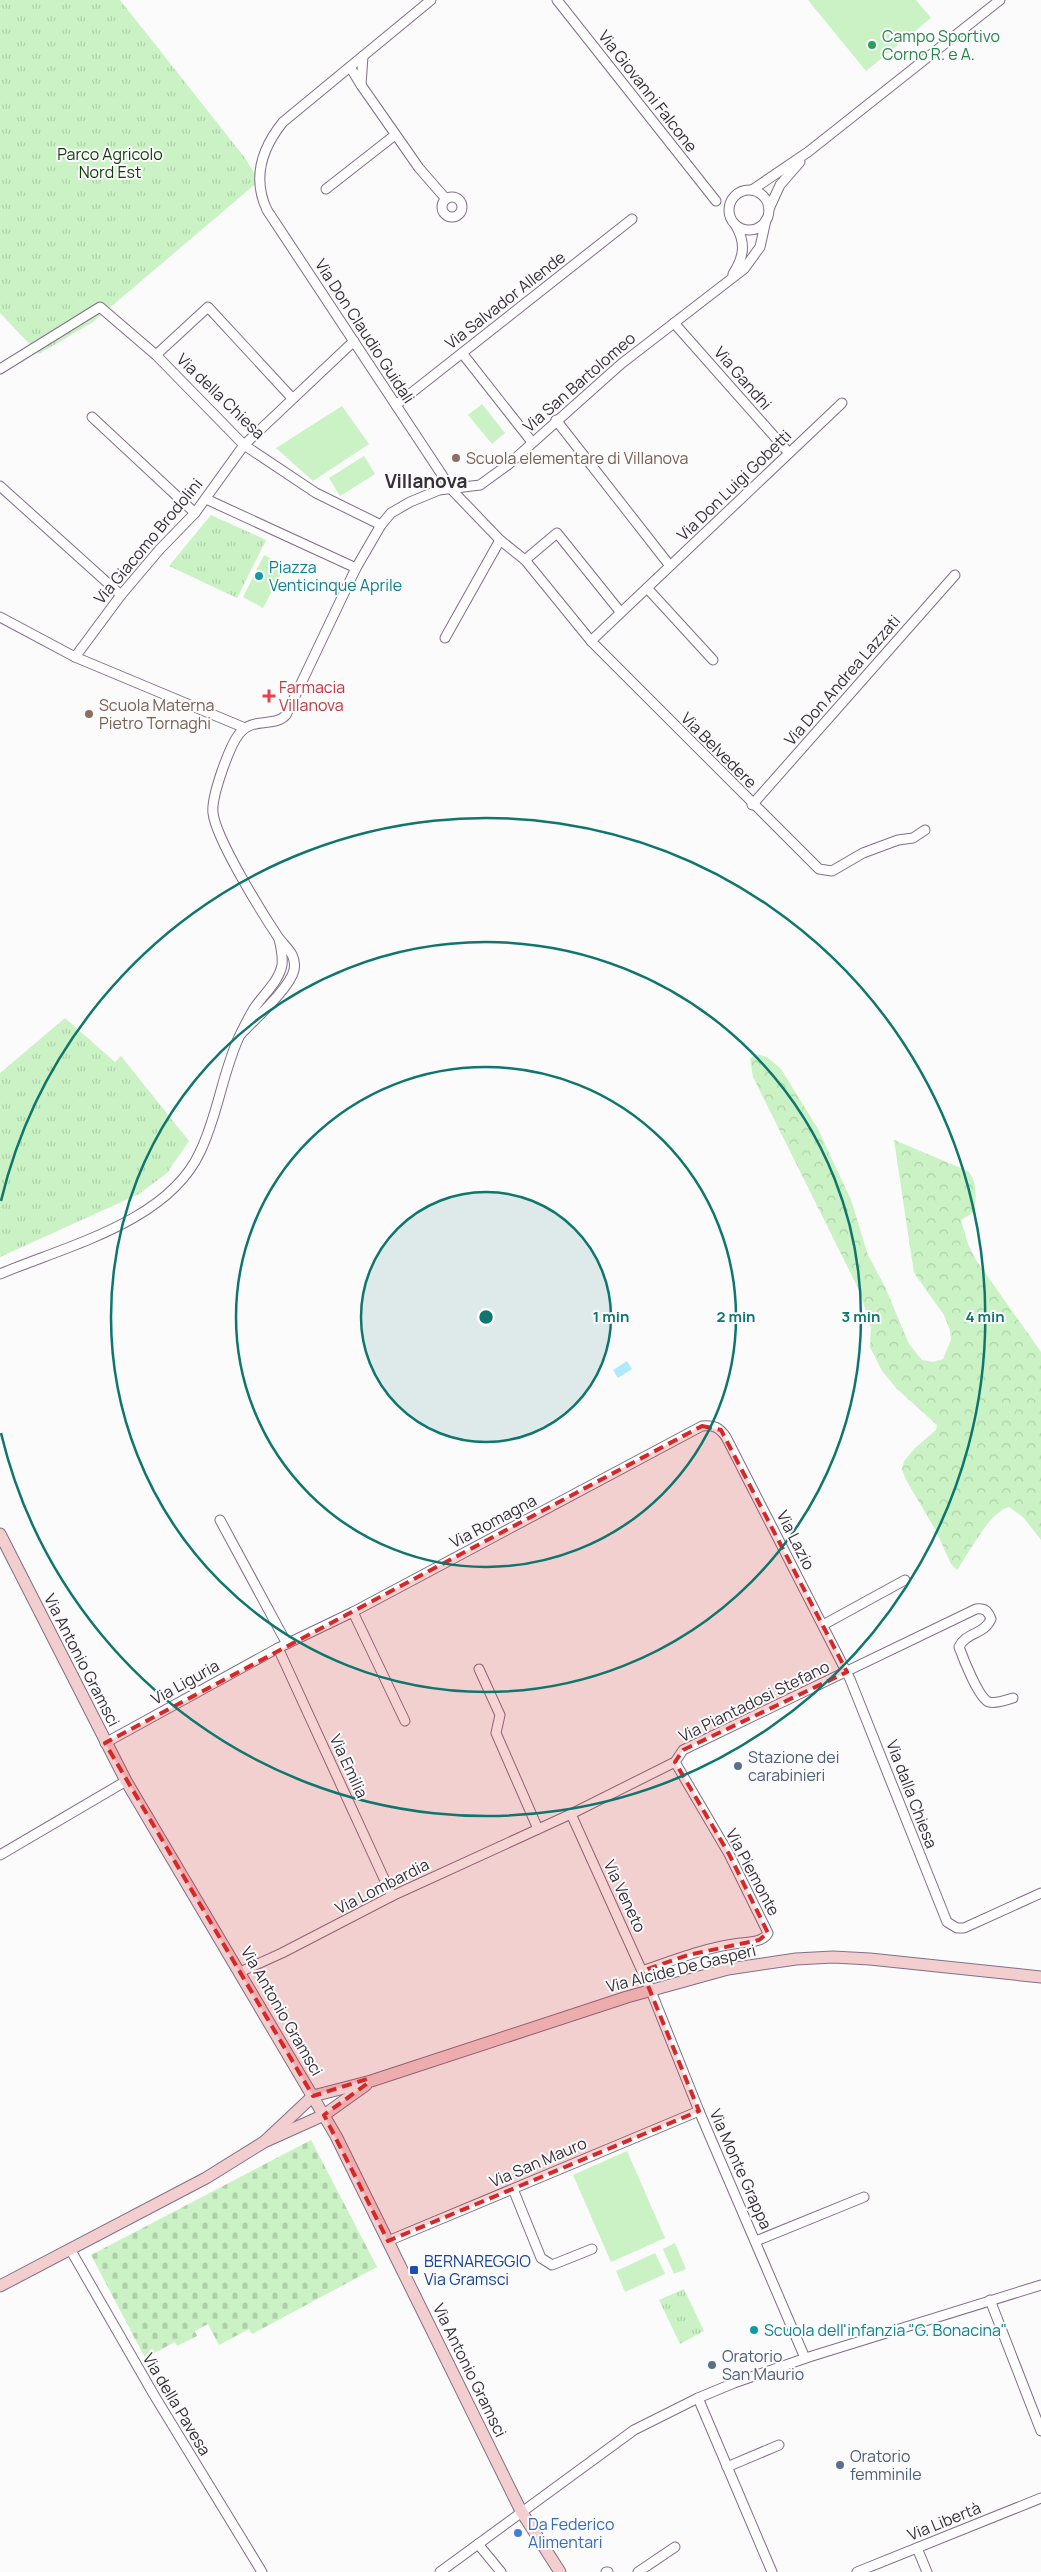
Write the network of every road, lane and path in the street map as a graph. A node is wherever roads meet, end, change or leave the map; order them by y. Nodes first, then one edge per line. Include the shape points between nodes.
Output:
1 (431, 0) edge
2 (557, 0) edge
3 (1000, 0) edge
4 (363, 56) junction
5 (350, 67) junction
6 (361, 85) junction
7 (395, 136) junction
8 (808, 152) junction
9 (326, 189) dead end
10 (752, 190) junction
11 (446, 199) dead end
12 (716, 201) junction
13 (731, 201) junction
14 (769, 209) junction
15 (632, 219) dead end
16 (766, 220) junction
17 (733, 222) junction
18 (729, 280) junction
19 (674, 323) junction
20 (354, 341) junction
21 (462, 353) junction
22 (156, 355) junction
23 (0, 369) edge
24 (292, 398) junction
25 (842, 403) dead end
26 (396, 405) junction
27 (92, 417) dead end
28 (556, 420) junction
29 (532, 442) junction
30 (244, 445) junction
31 (789, 453) junction
32 (0, 486) edge
33 (452, 490) junction
34 (206, 499) junction
35 (195, 513) junction
36 (381, 525) junction
37 (500, 540) junction
38 (525, 560) junction
39 (667, 562) dead end
40 (356, 568) junction
41 (955, 575) dead end
42 (647, 588) junction
43 (121, 595) junction
44 (618, 609) dead end
45 (0, 617) edge
46 (445, 638) dead end
47 (591, 641) junction
48 (75, 657) junction
49 (713, 660) dead end
50 (245, 728) junction
51 (752, 805) junction
52 (926, 830) dead end
53 (279, 938) junction
54 (241, 1034) junction
55 (0, 1274) edge
56 (713, 1425) joint
57 (220, 1520) dead end
58 (0, 1534) edge
59 (905, 1580) dead end
60 (353, 1612) junction
61 (823, 1625) junction
62 (283, 1646) junction
63 (479, 1669) dead end
64 (847, 1672) junction
65 (1013, 1698) dead end
66 (405, 1721) dead end
67 (105, 1743) junction
68 (675, 1762) junction
69 (126, 1781) junction
70 (571, 1814) junction
71 (538, 1829) junction
72 (0, 1855) edge
73 (1041, 1893) edge
74 (392, 1896) junction
75 (642, 1971) junction
76 (240, 1972) junction
77 (1041, 1977) edge
78 (651, 1991) junction
79 (371, 2081) junction
80 (313, 2096) junction
81 (699, 2111) junction
82 (324, 2115) junction
83 (264, 2142) junction
84 (513, 2189) junction
85 (864, 2197) dead end
86 (388, 2241) junction
87 (756, 2241) junction
88 (70, 2249) junction
89 (592, 2250) dead end
90 (1041, 2285) edge
91 (0, 2286) edge
92 (990, 2300) junction
93 (805, 2358) junction
94 (698, 2398) junction
95 (1041, 2431) edge
96 (779, 2445) dead end
97 (727, 2467) junction
98 (1041, 2498) edge
99 (522, 2511) junction
100 (478, 2544) junction
101 (675, 2546) dead end
102 (917, 2548) junction
103 (262, 2572) edge
104 (440, 2572) edge
105 (501, 2572) edge
106 (560, 2572) edge
107 (638, 2572) edge
108 (772, 2572) edge
109 (857, 2572) edge
110 (927, 2572) edge

1 - 4 street
2 - 12 street, Via Giovanni Falcone
3 - 8 street
4 - 5 street
4 - 6 street
5 - 6 street
5 - 20 street, Via Don Claudio Guidali via 283,122 270,137 262,156 259,185 267,210
6 - 7 street
7 - 9 street
7 - 11 street
8 - 10 street
8 - 14 street, Via San Bartolomeo via 780,185
10 - 13 street via 739,192
10 - 14 street via 764,196
12 - 13 street via 724,204
12 - 17 street, Via Giovanni Falcone
13 - 17 street, Via San Bartolomeo via 729,212
14 - 16 street, Via San Bartolomeo
15 - 21 street, Via Salvador Allende
16 - 17 street via 750,230
16 - 18 street, Via San Bartolomeo via 756,255
17 - 18 street, Via San Bartolomeo via 741,237 743,252
18 - 19 street, Via San Bartolomeo
19 - 28 street, Via San Bartolomeo
19 - 31 street, Via Gandhi
20 - 24 street, Via Giacomo Brodolini
20 - 26 street, Via Don Claudio Guidali
21 - 26 street, Via Salvador Allende
21 - 29 street
22 - 23 street, Via della Chiesa via 100,307
22 - 24 street via 208,307
22 - 30 street, Via della Chiesa
24 - 30 street, Via Giacomo Brodolini
25 - 31 street, Via Don Luigi Gobetti
26 - 33 street, Via Don Claudio Guidali
27 - 35 street
28 - 29 street, Via San Bartolomeo
28 - 39 street
29 - 33 street, Via San Bartolomeo via 480,485
30 - 34 street, Via Giacomo Brodolini
30 - 36 street, Via della Chiesa via 316,493
31 - 42 street, Via Don Luigi Gobetti
32 - 43 street
33 - 36 street, Via San Bartolomeo via 439,490 410,502 390,513
33 - 37 street, Via Belvedere
34 - 35 street, Via Giacomo Brodolini
34 - 40 street
35 - 43 street, Via Giacomo Brodolini
36 - 40 street, Via San Bartolomeo
37 - 38 street, Via Belvedere
37 - 46 street
38 - 44 street via 557,533
38 - 47 street, Via Belvedere
40 - 50 street, Via San Bartolomeo via 286,715
41 - 51 street, Via Don Andrea Lazzati
42 - 47 street, Via Don Luigi Gobetti
42 - 49 street
43 - 48 street, Via Giacomo Brodolini
45 - 48 street
47 - 51 street, Via Belvedere
48 - 50 street
50 - 53 street via 233,744 212,814 221,838
51 - 52 street, Via Belvedere via 819,870 832,871 863,854 898,840 913,838
53 - 54 street via 282,956 279,973 254,1008
53 - 54 street via 293,954 293,974
54 - 55 street via 230,1059 207,1138 177,1185 126,1222
56 - 60 street, Via Romagna via 702,1426
56 - 61 street, Via Lazio via 726,1437
57 - 62 street
58 - 67 main road, Via Antonio Gramsci
59 - 61 street
60 - 62 street, Via Romagna
60 - 66 street
61 - 64 street, Via Lazio
62 - 67 street, Via Liguria
62 - 74 street, Via Emilia
63 - 71 street via 500,1715 496,1733
64 - 65 street, Via Piantadosi Stefano via 982,1608 991,1619 988,1626 965,1637 959,1647 982,1697 989,1702
64 - 68 street, Via Piantadosi Stefano via 683,1750
64 - 73 street, Via dalla Chiesa via 942,1912 951,1926 964,1928
67 - 69 main road, Via Antonio Gramsci
68 - 70 street, Via Piantadosi Stefano
68 - 75 street, Via Piemonte via 730,1854 768,1933 759,1940 688,1955
69 - 72 street
69 - 76 main road, Via Antonio Gramsci
70 - 71 street, Via Lombardia
70 - 75 street, Via Veneto
71 - 74 street, Via Lombardia
74 - 76 street, Via Lombardia
75 - 78 street, Via Veneto
76 - 80 main road, Via Antonio Gramsci
77 - 78 main road, Via Alcide De Gasperi via 870,1959 805,1958 728,1969
78 - 79 main road, Via Alcide De Gasperi
78 - 81 street, Via Monte Grappa
79 - 80 main road, Via Alcide De Gasperi
79 - 82 main road, Via Alcide De Gasperi
80 - 82 main road, Via Antonio Gramsci
80 - 83 main road
81 - 84 street, Via San Mauro
81 - 87 street, Via Monte Grappa
82 - 83 main road, Via Alcide De Gasperi
82 - 86 main road, Via Antonio Gramsci
83 - 88 main road via 206,2178
84 - 86 street, Via San Mauro
84 - 89 street via 545,2262 552,2265
85 - 87 street
86 - 99 main road, Via Antonio Gramsci
87 - 93 street, Via Monte Grappa
88 - 91 main road
88 - 103 street, Via della Pavesa
90 - 92 street
92 - 93 street
92 - 95 street
93 - 94 street
94 - 97 street
94 - 99 street via 634,2430
96 - 97 street
97 - 108 street
98 - 102 street, Via Libertà
99 - 100 street
99 - 106 main road, Via Antonio Gramsci
100 - 104 street
100 - 105 street
101 - 107 street
102 - 109 street, Via Libertà
102 - 110 street

